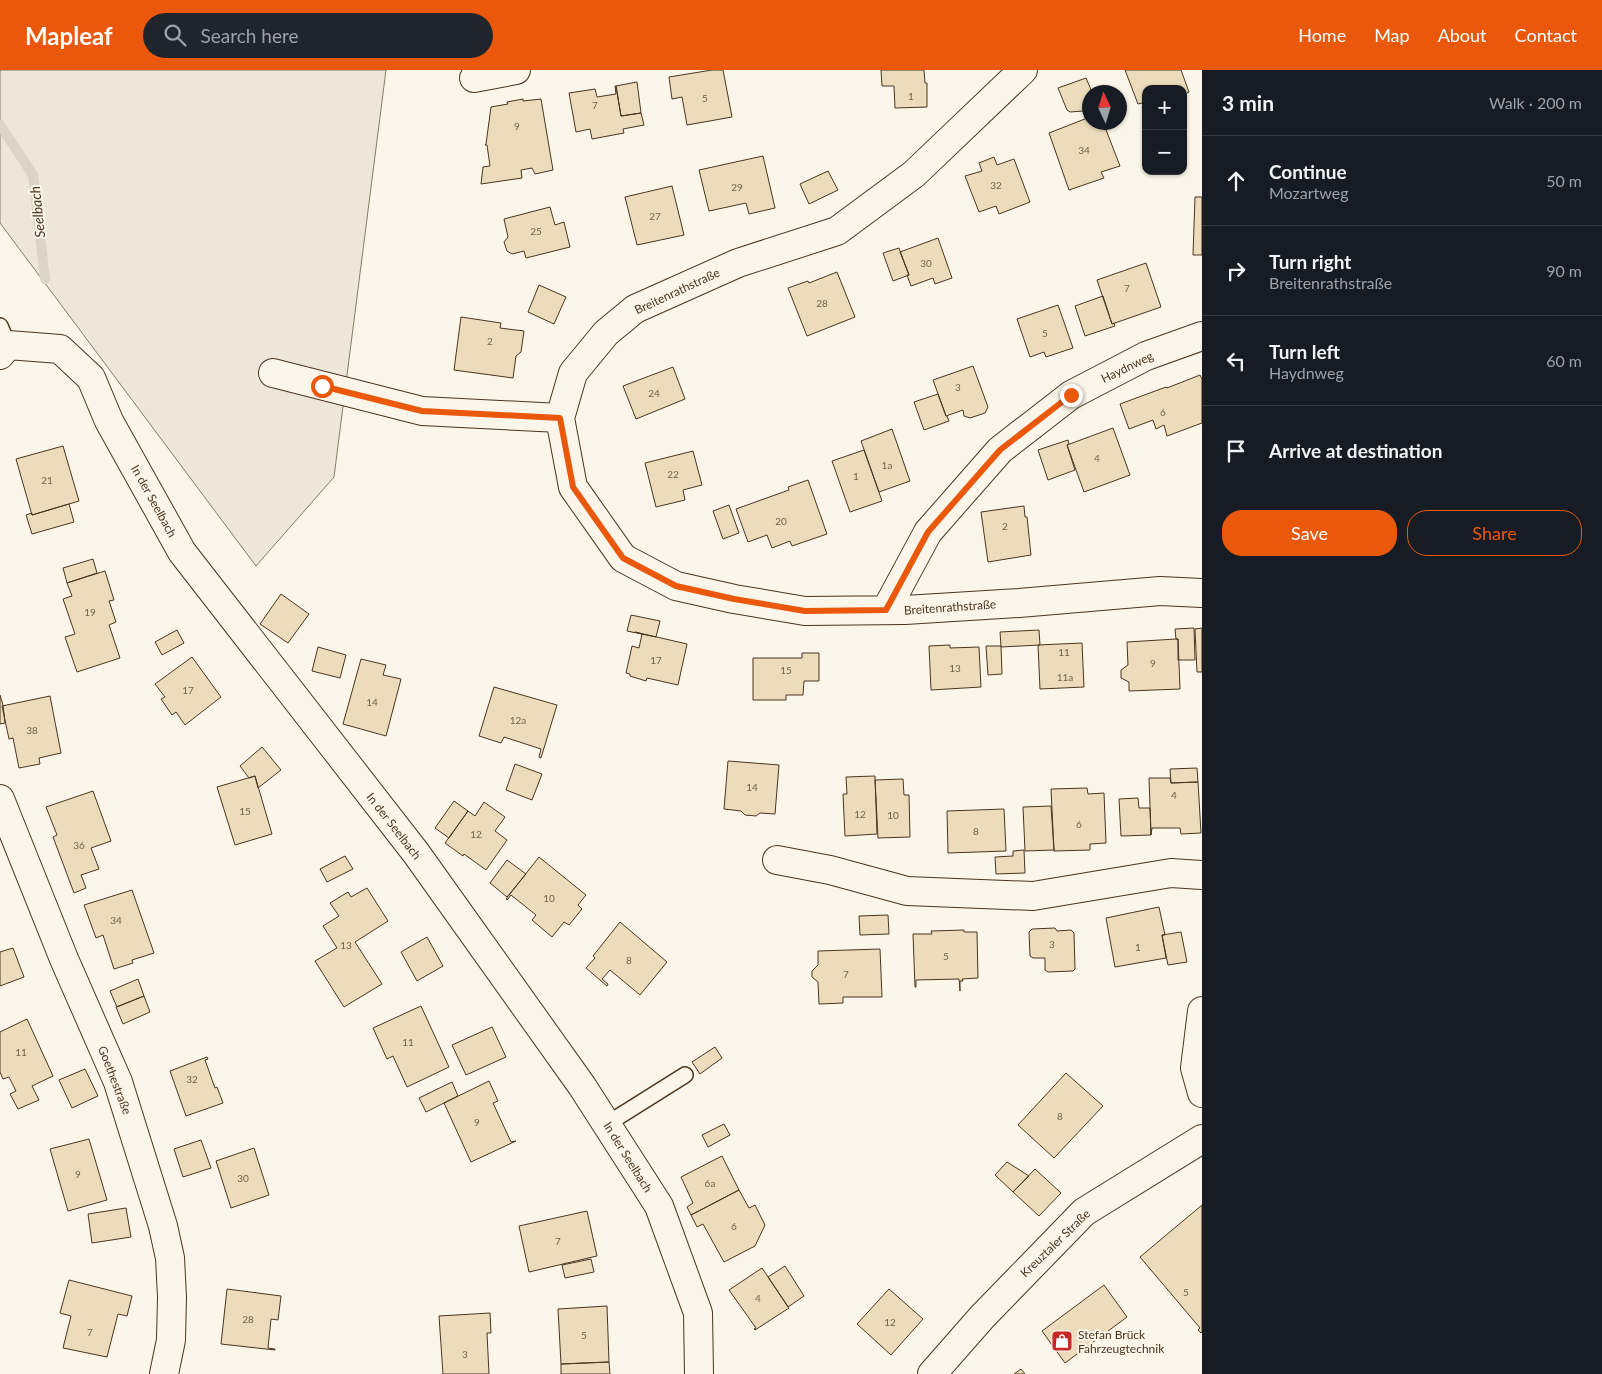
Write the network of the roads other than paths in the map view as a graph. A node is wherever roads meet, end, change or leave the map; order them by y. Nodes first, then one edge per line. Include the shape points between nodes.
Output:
1 (516, 70) edge
2 (1023, 70) edge
3 (474, 78) dead end
4 (1202, 336) edge
5 (3, 342) edge
6 (273, 373) dead end
7 (560, 418) junction
8 (1202, 593) edge
9 (886, 610) junction
10 (0, 798) edge
11 (777, 860) dead end
12 (1202, 875) edge
13 (1202, 1011) edge
14 (685, 1075) dead end
15 (1202, 1093) edge
16 (607, 1124) junction
17 (1202, 1139) edge
18 (164, 1374) edge
19 (699, 1374) edge
20 (932, 1374) edge

1 - 3 street
2 - 7 street, Breitenrathstraße via 914,174 837,231 738,263 635,310 606,333 574,373
4 - 9 street, Haydnweg via 1146,356 1071,395 1000,450 928,532
5 - 16 street, In der Seelbach via 60,348 91,378 109,421 182,552 416,853
6 - 7 street via 422,411
7 - 9 street, Breitenrathstraße via 573,487 623,558 676,586 734,599 805,611
8 - 9 street, Breitenrathstraße via 1160,591
10 - 18 street, Goethestraße via 64,959 118,1082 160,1217 170,1258 172,1297 171,1340
11 - 12 street via 907,890 1033,896 1171,873
13 - 15 street via 1195,1068
14 - 16 lane
16 - 19 street, In der Seelbach via 659,1206 698,1313
17 - 20 street, Kreuztaler Straße via 1084,1212 982,1317

